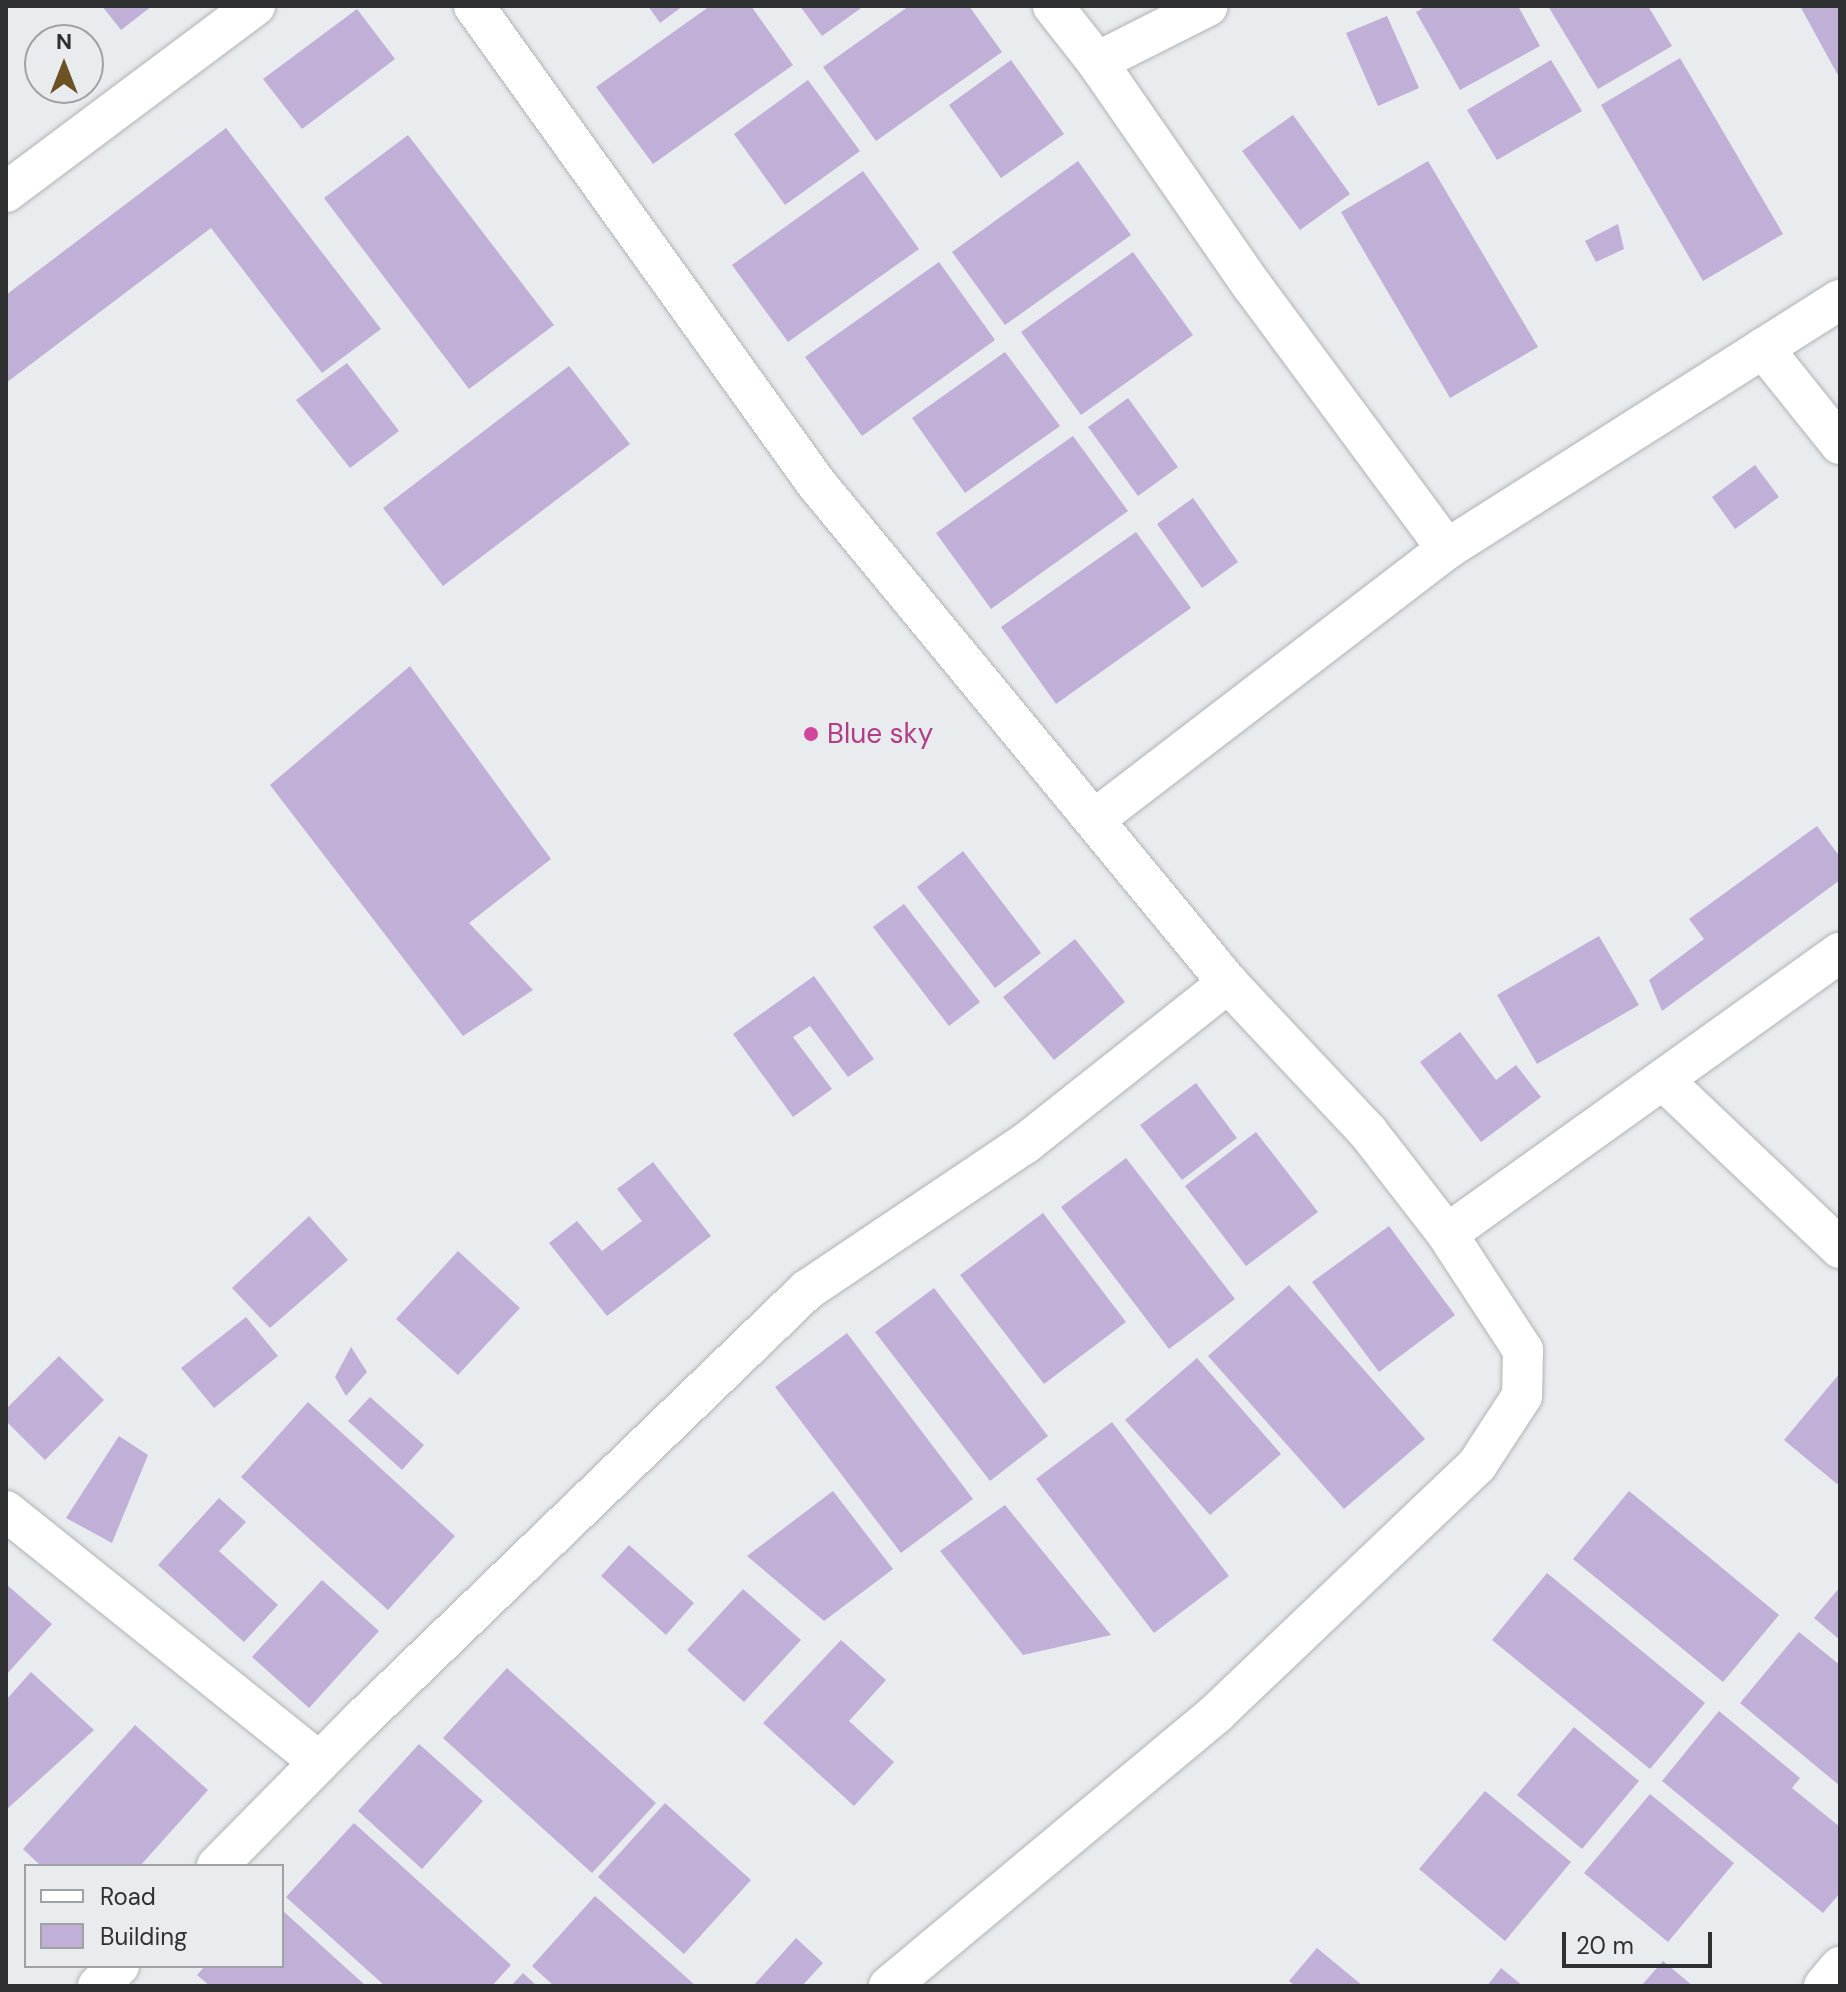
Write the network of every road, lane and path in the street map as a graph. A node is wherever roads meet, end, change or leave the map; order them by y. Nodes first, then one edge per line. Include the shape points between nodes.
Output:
1 (255, 6) edge
2 (474, 6) edge
3 (1053, 6) edge
4 (1208, 6) edge
5 (1097, 62) junction
6 (6, 192) edge
7 (1840, 300) edge
8 (1763, 348) junction
9 (1840, 444) edge
10 (1447, 549) junction
11 (1095, 819) junction
12 (1840, 953) edge
13 (1228, 983) junction
14 (1663, 1080) junction
15 (1447, 1234) junction
16 (1840, 1248) edge
17 (6, 1511) edge
18 (319, 1762) junction
19 (219, 1864) edge
20 (1840, 1967) edge
21 (117, 1968) edge
22 (98, 1986) edge
23 (889, 1986) edge
24 (1824, 1986) edge

1 - 6 street
2 - 11 street via 816,483
3 - 5 street
4 - 5 street
5 - 10 street via 1253,287
7 - 8 street
8 - 9 street
8 - 10 street
10 - 11 street
11 - 13 street
12 - 14 street
13 - 15 street via 1368,1132
13 - 18 street via 1026,1143 807,1290
14 - 15 street
14 - 16 street
15 - 23 street via 1523,1350 1522,1396 1477,1465 1217,1713
17 - 18 street
18 - 19 street
20 - 24 street
21 - 22 street

